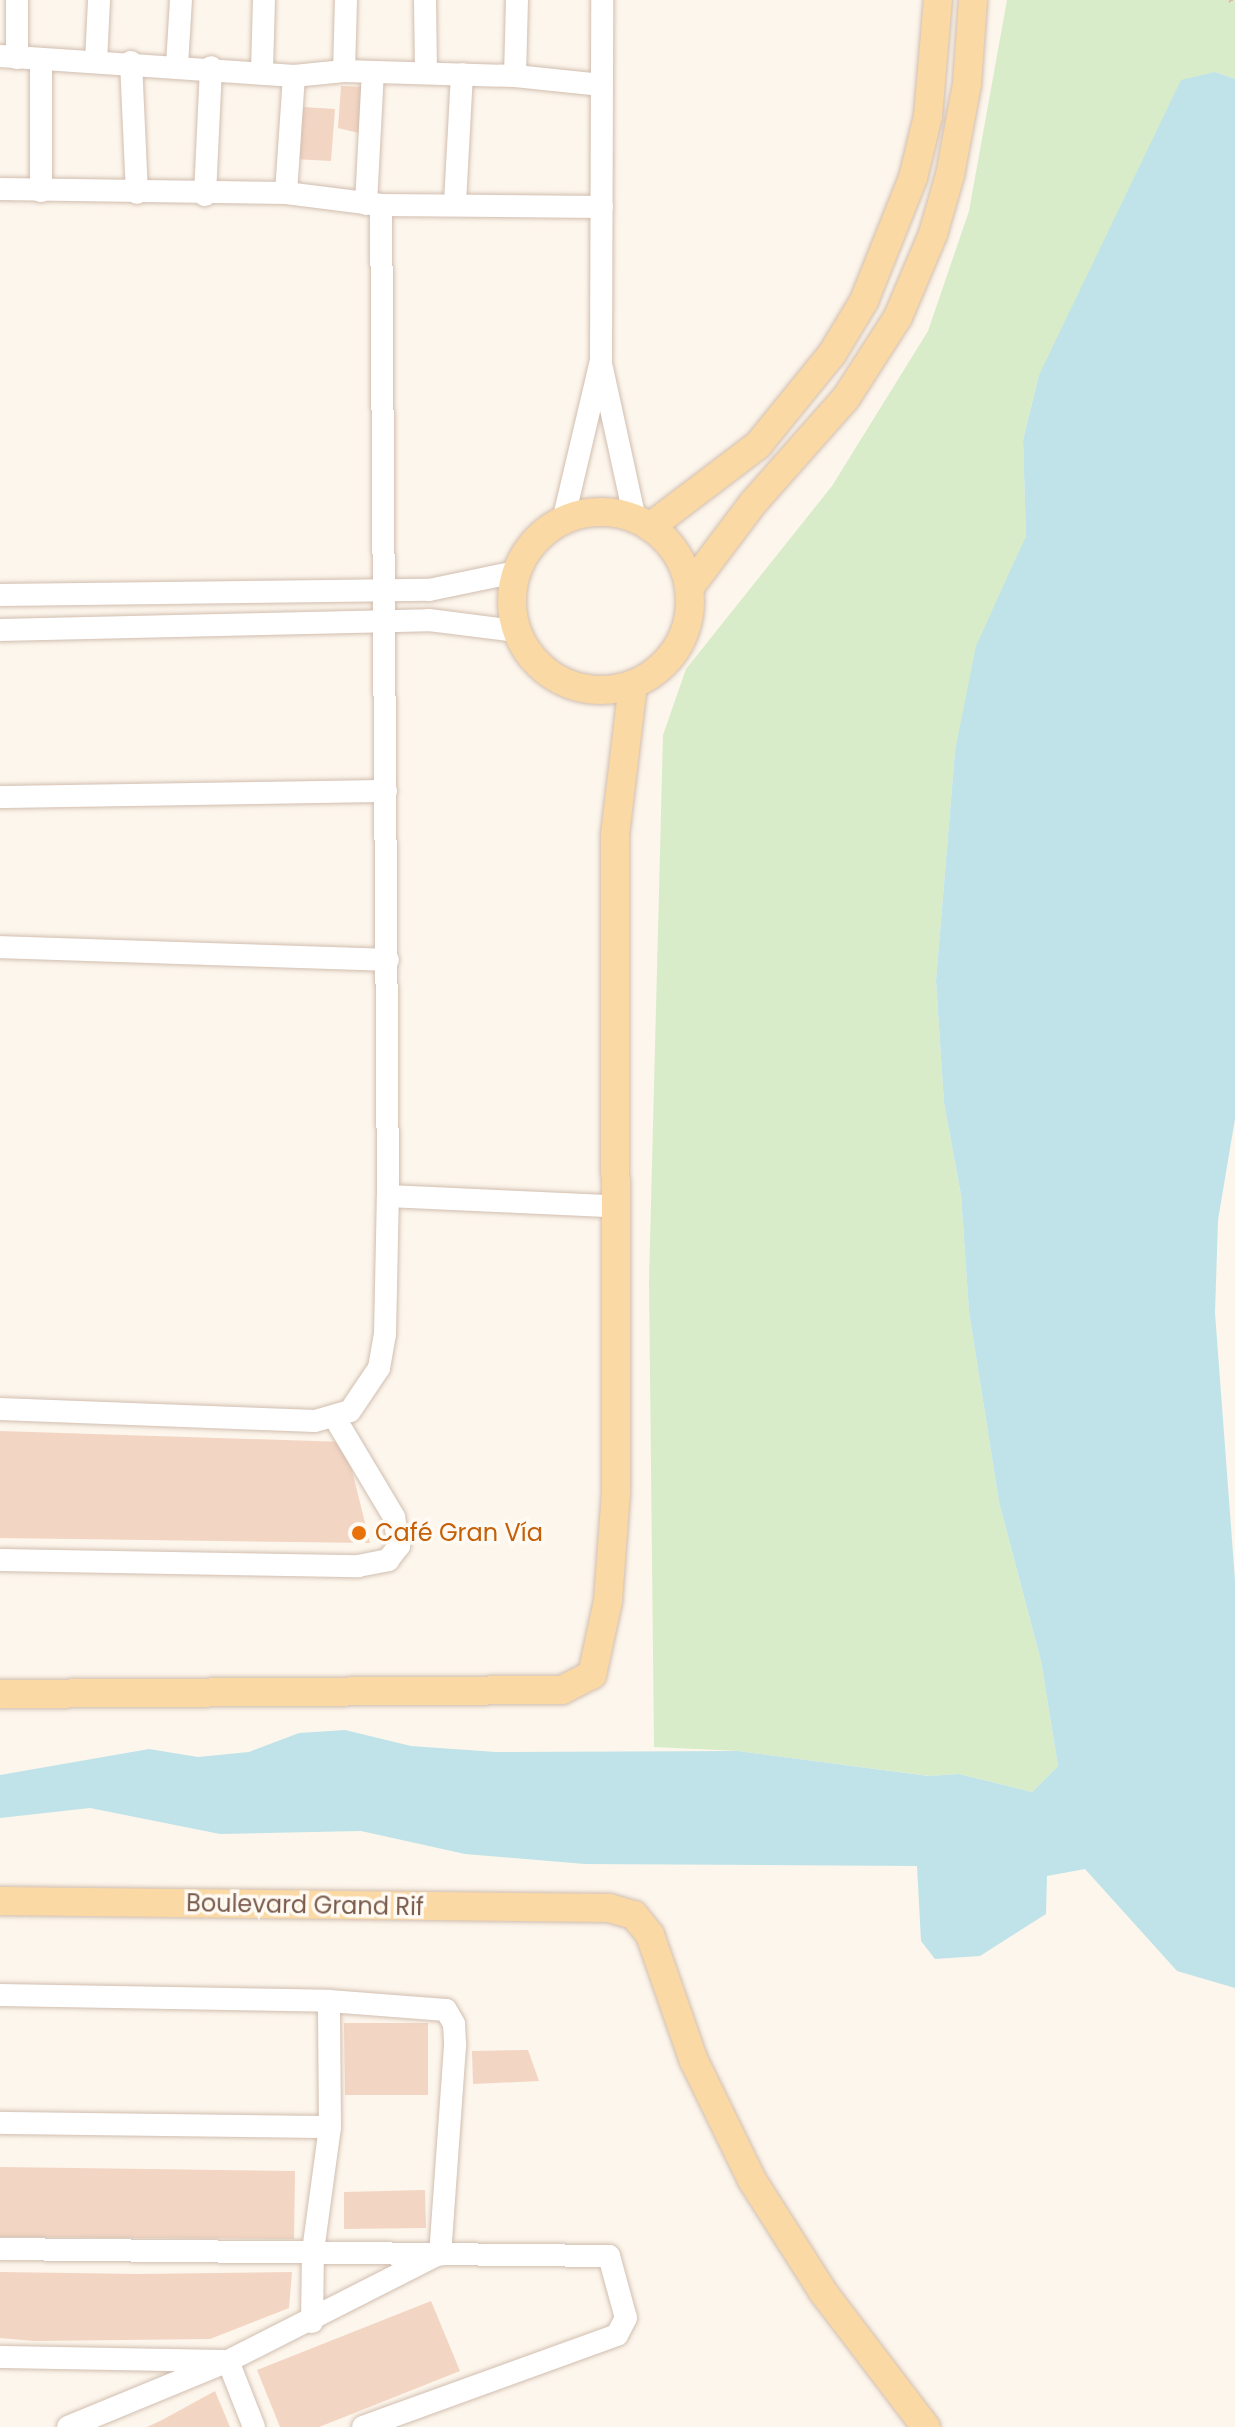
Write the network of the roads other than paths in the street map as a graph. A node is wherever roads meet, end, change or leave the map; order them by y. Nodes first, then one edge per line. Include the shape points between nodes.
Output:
1 (17, 0) edge
2 (99, 0) edge
3 (181, 0) edge
4 (264, 0) edge
5 (346, 0) edge
6 (425, 0) edge
7 (517, 0) edge
8 (602, 0) edge
9 (938, 0) edge
10 (973, 0) edge
11 (8, 57) edge
12 (41, 59) junction
13 (96, 62) junction
14 (131, 62) junction
15 (177, 65) junction
16 (211, 67) junction
17 (262, 71) junction
18 (344, 71) junction
19 (373, 72) junction
20 (426, 73) junction
21 (462, 74) junction
22 (294, 76) junction
23 (515, 76) junction
24 (602, 85) junction
25 (0, 189) edge
26 (41, 191) junction
27 (137, 193) junction
28 (286, 193) junction
29 (205, 195) junction
30 (455, 203) junction
31 (373, 204) junction
32 (602, 207) junction
33 (601, 360) junction
34 (563, 521) junction
35 (642, 523) junction
36 (516, 572) junction
37 (689, 588) junction
38 (384, 590) junction
39 (0, 595) edge
40 (384, 622) junction
41 (0, 630) edge
42 (516, 631) junction
43 (633, 685) junction
44 (386, 791) junction
45 (0, 797) edge
46 (0, 947) edge
47 (388, 960) junction
48 (388, 1196) junction
49 (612, 1206) junction
50 (0, 1409) edge
51 (335, 1418) junction
52 (0, 1560) edge
53 (0, 1694) edge
54 (0, 1901) edge
55 (0, 1995) edge
56 (329, 2001) junction
57 (0, 2123) edge
58 (330, 2127) junction
59 (0, 2249) edge
60 (313, 2251) junction
61 (440, 2254) junction
62 (312, 2322) junction
63 (0, 2357) edge
64 (228, 2361) junction
65 (68, 2427) edge
66 (254, 2427) edge
67 (363, 2427) edge
68 (926, 2427) edge

1 - 11 street
2 - 13 street
3 - 15 street
4 - 17 street
5 - 18 street
6 - 20 street
7 - 23 street
8 - 24 street
9 - 35 main road via 930,103 913,178 864,301 832,354 758,445
10 - 37 main road via 967,84 950,175 933,234 898,317 846,398 753,503
11 - 12 street
12 - 13 street
12 - 26 street
13 - 14 street
14 - 15 street
14 - 27 street
15 - 16 street
16 - 17 street
16 - 29 street
17 - 22 street
18 - 19 street
18 - 22 street
19 - 20 street
19 - 31 street
20 - 21 street
21 - 23 street
21 - 30 street
22 - 28 street
23 - 24 street
24 - 32 street
25 - 26 street
26 - 27 street
27 - 29 street
28 - 29 street
28 - 31 street
30 - 31 street
30 - 32 street
31 - 38 street
32 - 33 street
33 - 34 street
33 - 35 street
34 - 35 main road via 599,512
34 - 36 main road via 535,542
35 - 37 main road via 675,554
36 - 38 street via 458,588
36 - 42 main road
37 - 43 main road via 690,611 673,654
38 - 39 street
38 - 40 street
40 - 41 street
40 - 42 street via 454,622
40 - 44 street
42 - 43 main road via 542,668 560,681 599,690
43 - 49 main road via 615,835
44 - 45 street
44 - 47 street
46 - 47 street
47 - 48 street
48 - 49 street
48 - 51 street via 384,1352 362,1398
49 - 53 main road via 616,1493 601,1654 592,1675 573,1688 512,1690
50 - 51 street
51 - 52 street via 394,1517 399,1546 388,1560 358,1566
54 - 68 main road, Boulevard Grand Rif via 623,1909 644,1924 694,2061 752,2180 823,2292
55 - 56 street
56 - 58 street
56 - 61 street via 426,2005 451,2015 454,2061
57 - 58 street
58 - 60 street
59 - 60 street
60 - 61 street
60 - 62 street
61 - 62 street
61 - 67 street via 603,2253 613,2262 624,2327 617,2335
62 - 64 street
63 - 64 street
64 - 65 street
64 - 66 street

